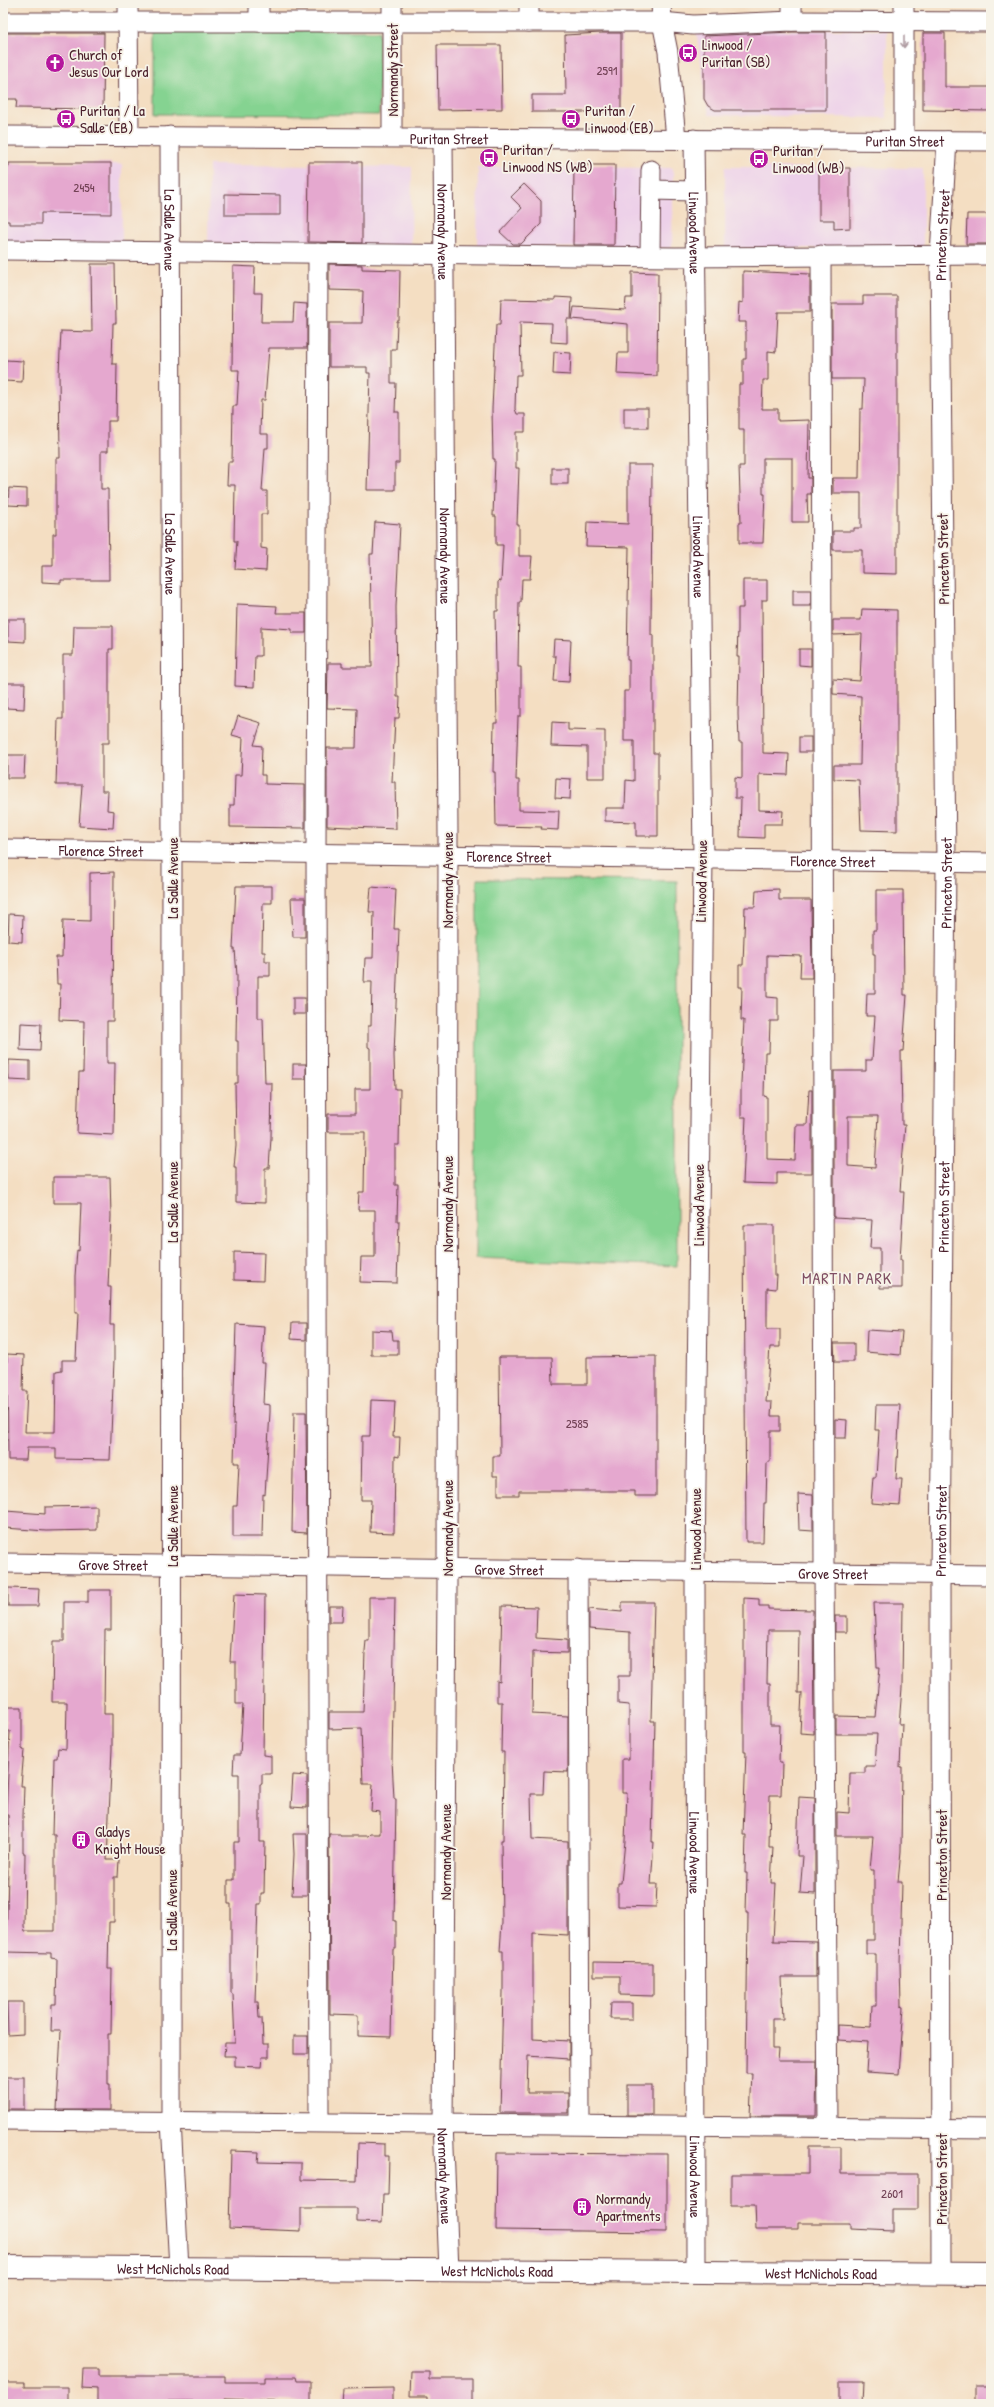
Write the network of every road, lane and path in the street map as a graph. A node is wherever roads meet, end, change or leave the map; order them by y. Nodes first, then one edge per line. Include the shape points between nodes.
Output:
1 (128, 3) edge
2 (259, 3) edge
3 (392, 3) edge
4 (529, 3) edge
5 (661, 3) edge
6 (792, 12) edge
7 (904, 12) edge
8 (3, 22) edge
9 (128, 22) junction
10 (259, 22) junction
11 (392, 22) junction
12 (529, 22) junction
13 (662, 22) junction
14 (991, 22) edge
15 (3, 136) edge
16 (128, 136) junction
17 (170, 136) junction
18 (392, 137) junction
19 (443, 139) junction
20 (685, 139) junction
21 (904, 140) junction
22 (991, 140) edge
23 (947, 141) junction
24 (651, 170) dead end
25 (651, 190) junction
26 (694, 191) junction
27 (3, 250) edge
28 (170, 251) junction
29 (318, 253) junction
30 (940, 254) junction
31 (443, 255) junction
32 (991, 255) edge
33 (650, 256) junction
34 (821, 256) junction
35 (694, 257) junction
36 (3, 849) edge
37 (172, 851) junction
38 (316, 852) junction
39 (448, 855) junction
40 (702, 858) junction
41 (822, 860) junction
42 (946, 863) junction
43 (991, 863) edge
44 (3, 1563) edge
45 (172, 1564) junction
46 (318, 1565) junction
47 (446, 1567) junction
48 (578, 1568) junction
49 (695, 1570) junction
50 (824, 1573) junction
51 (940, 1575) junction
52 (991, 1575) edge
53 (3, 2120) edge
54 (171, 2121) junction
55 (319, 2122) junction
56 (443, 2124) junction
57 (580, 2124) junction
58 (696, 2126) junction
59 (828, 2126) junction
60 (941, 2127) junction
61 (991, 2129) edge
62 (3, 2267) edge
63 (179, 2268) junction
64 (448, 2270) junction
65 (696, 2271) junction
66 (941, 2273) junction
67 (991, 2274) edge

1 - 9 street
2 - 10 street
3 - 11 street, Normandy Street
4 - 12 street
5 - 13 street, Linwood Avenue
6 - 7 street
6 - 13 street via 693,25
7 - 14 street
7 -> 21 street
8 - 9 street
9 - 10 street
9 - 16 street
10 - 11 street
11 - 12 street
11 - 18 street, Normandy Street
12 - 13 street
13 - 20 street, Linwood Avenue
15 - 16 street, Puritan Street
16 - 17 street, Puritan Street
17 - 18 street, Puritan Street
17 - 28 street, La Salle Avenue
18 - 19 street, Puritan Street
19 - 20 street, Puritan Street
19 - 31 street, Normandy Avenue
20 - 21 street, Puritan Street
20 - 26 street, Linwood Avenue
21 - 23 street, Puritan Street
22 - 23 street, Puritan Street
23 - 30 street, Princeton Street
24 - 25 street
25 - 26 street
25 - 33 street
26 - 35 street, Linwood Avenue
27 - 28 street
28 - 29 street
28 - 37 street, La Salle Avenue
29 - 31 street
29 - 38 street
30 - 32 street
30 - 34 street
30 - 42 street, Princeton Street
31 - 33 street
31 - 39 street, Normandy Avenue
33 - 35 street
34 - 35 street
34 - 41 street
35 - 40 street, Linwood Avenue
36 - 37 street, Florence Street
37 - 38 street, Florence Street
37 - 45 street, La Salle Avenue
38 - 39 street, Florence Street
38 - 46 street
39 - 40 street, Florence Street
39 - 47 street, Normandy Avenue
40 - 41 street, Florence Street
40 - 49 street, Linwood Avenue
41 - 42 street, Florence Street
41 - 50 street
42 - 43 street, Florence Street
42 - 51 street, Princeton Street
44 - 45 street, Grove Street
45 - 46 street, Grove Street
45 - 54 street, La Salle Avenue
46 - 47 street, Grove Street
46 - 55 street
47 - 48 street, Grove Street
47 - 56 street, Normandy Avenue
48 - 49 street, Grove Street
48 - 57 street
49 - 50 street, Grove Street
49 - 58 street, Linwood Avenue
50 - 51 street, Grove Street
50 - 59 street
51 - 52 street, Grove Street
51 - 60 street, Princeton Street
53 - 54 street
54 - 55 street
54 - 63 street, La Salle Avenue
55 - 56 street
56 - 57 street
56 - 64 street, Normandy Avenue
57 - 58 street
58 - 59 street
58 - 65 street, Linwood Avenue
59 - 60 street
60 - 61 street
60 - 66 street, Princeton Street
62 - 63 main road, West McNichols Road
63 - 64 main road, West McNichols Road
64 - 65 main road, West McNichols Road
65 - 66 main road, West McNichols Road
66 - 67 main road, West McNichols Road

